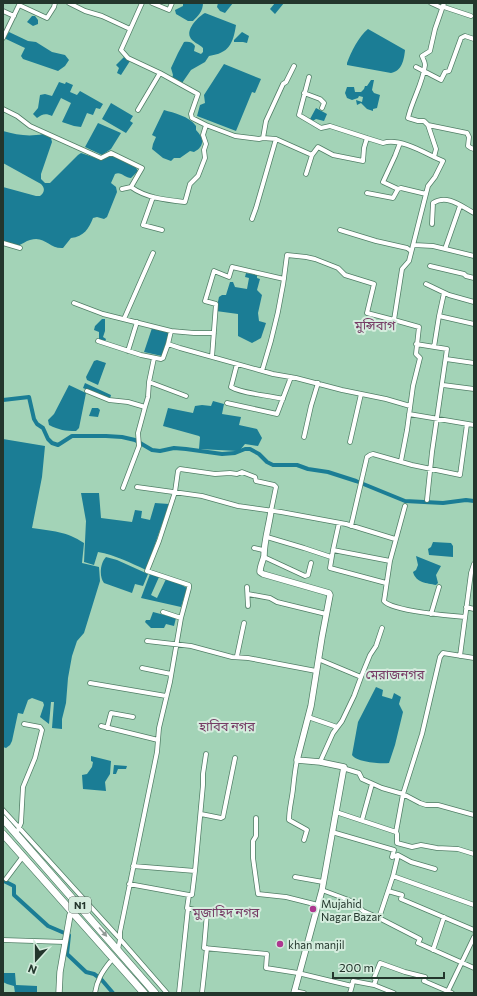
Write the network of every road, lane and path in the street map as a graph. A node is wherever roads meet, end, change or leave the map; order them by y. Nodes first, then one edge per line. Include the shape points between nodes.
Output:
1 (55, 3) edge
2 (69, 3) edge
3 (142, 3) edge
4 (152, 3) edge
5 (172, 3) edge
6 (431, 3) edge
7 (19, 4) edge
8 (443, 6) edge
9 (3, 11) edge
10 (14, 16) junction
11 (471, 16) dead end
12 (130, 29) junction
13 (4, 35) edge
14 (474, 39) edge
15 (294, 66) dead end
16 (416, 67) dead end
17 (423, 71) junction
18 (160, 73) junction
19 (309, 77) dead end
20 (304, 93) junction
21 (322, 108) dead end
22 (3, 109) edge
23 (138, 110) dead end
24 (206, 125) junction
25 (428, 125) junction
26 (263, 138) junction
27 (367, 138) junction
28 (276, 139) junction
29 (400, 143) junction
30 (474, 149) edge
31 (312, 155) junction
32 (434, 157) junction
33 (306, 174) dead end
34 (131, 187) junction
35 (122, 189) dead end
36 (398, 189) junction
37 (367, 193) dead end
38 (426, 194) junction
39 (153, 197) junction
40 (460, 206) junction
41 (474, 213) edge
42 (252, 218) dead end
43 (432, 224) dead end
44 (162, 230) dead end
45 (340, 230) dead end
46 (3, 243) edge
47 (414, 245) junction
48 (20, 248) dead end
49 (444, 249) junction
50 (412, 251) junction
51 (153, 253) dead end
52 (474, 256) edge
53 (430, 266) dead end
54 (474, 278) edge
55 (284, 279) junction
56 (426, 284) dead end
57 (444, 293) junction
58 (474, 302) edge
59 (74, 303) dead end
60 (439, 316) junction
61 (124, 318) junction
62 (394, 320) junction
63 (137, 322) junction
64 (474, 324) edge
65 (171, 331) junction
66 (214, 333) junction
67 (98, 341) dead end
68 (168, 344) junction
69 (416, 344) junction
70 (434, 347) junction
71 (128, 351) junction
72 (212, 357) junction
73 (154, 358) junction
74 (446, 359) junction
75 (474, 363) edge
76 (238, 364) junction
77 (262, 371) junction
78 (291, 377) junction
79 (148, 382) junction
80 (318, 383) junction
81 (443, 385) junction
82 (474, 389) edge
83 (87, 391) dead end
84 (361, 394) junction
85 (186, 396) dead end
86 (283, 399) junction
87 (227, 403) dead end
88 (410, 406) junction
89 (145, 407) junction
90 (410, 414) junction
91 (437, 419) junction
92 (467, 424) junction
93 (474, 426) edge
94 (304, 437) dead end
95 (350, 442) dead end
96 (401, 461) junction
97 (431, 469) junction
98 (137, 487) dead end
99 (122, 488) dead end
100 (175, 492) junction
101 (427, 500) dead end
102 (405, 506) dead end
103 (271, 511) junction
104 (339, 523) junction
105 (351, 526) junction
106 (267, 537) junction
107 (395, 539) junction
108 (254, 548) dead end
109 (263, 550) junction
110 (333, 550) junction
111 (264, 557) junction
112 (331, 557) junction
113 (390, 561) junction
114 (312, 563) dead end
115 (474, 564) edge
116 (472, 580) edge
117 (386, 583) junction
118 (247, 587) dead end
119 (439, 587) dead end
120 (248, 594) junction
121 (248, 606) dead end
122 (466, 607) junction
123 (474, 609) edge
124 (163, 612) dead end
125 (326, 614) junction
126 (431, 614) junction
127 (465, 617) junction
128 (181, 618) junction
129 (244, 623) dead end
130 (382, 628) dead end
131 (147, 641) dead end
132 (176, 644) junction
133 (237, 656) junction
134 (460, 656) junction
135 (474, 658) edge
136 (318, 659) junction
137 (142, 668) dead end
138 (316, 671) junction
139 (171, 674) junction
140 (362, 677) junction
141 (90, 683) dead end
142 (166, 696) junction
143 (133, 717) dead end
144 (308, 717) junction
145 (24, 724) dead end
146 (101, 726) dead end
147 (337, 727) junction
148 (107, 728) junction
149 (158, 740) junction
150 (206, 754) dead end
151 (235, 758) dead end
152 (297, 760) junction
153 (320, 762) junction
154 (344, 767) junction
155 (372, 784) junction
156 (404, 794) junction
157 (3, 810) edge
158 (336, 812) junction
159 (201, 814) junction
160 (474, 815) edge
161 (256, 818) dead end
162 (3, 819) edge
163 (362, 820) junction
164 (17, 831) junction
165 (332, 832) junction
166 (396, 832) junction
167 (3, 834) edge
168 (3, 840) edge
169 (304, 840) dead end
170 (397, 843) junction
171 (394, 850) junction
172 (474, 854) edge
173 (398, 855) junction
174 (20, 859) junction
175 (133, 866) junction
176 (435, 869) dead end
177 (195, 871) junction
178 (393, 876) junction
179 (295, 877) dead end
180 (6, 879) dead end
181 (323, 882) junction
182 (129, 884) junction
183 (322, 890) junction
184 (388, 891) junction
185 (189, 894) junction
186 (318, 905) junction
187 (474, 905) edge
188 (188, 908) junction
189 (70, 915) junction
190 (444, 917) junction
191 (379, 918) junction
192 (474, 930) edge
193 (474, 938) edge
194 (120, 939) junction
195 (3, 940) edge
196 (65, 942) junction
197 (207, 948) junction
198 (118, 950) junction
199 (432, 950) junction
200 (110, 962) junction
201 (462, 962) junction
202 (474, 968) edge
203 (298, 973) junction
204 (374, 985) junction
205 (352, 986) junction
206 (294, 992) edge
207 (447, 992) edge
208 (59, 993) edge
209 (95, 993) edge
210 (138, 993) edge
211 (144, 993) edge
212 (155, 993) edge
213 (167, 993) edge
214 (179, 993) edge
215 (202, 993) edge
216 (304, 993) edge
217 (350, 993) edge
218 (394, 993) edge
219 (452, 993) edge

1 - 7 street via 47,18
2 - 12 street
3 - 12 street
4 - 5 street via 169,10
6 - 8 street
7 - 10 street
8 - 11 street
8 - 17 street via 430,51 422,56 425,63
9 - 10 street
10 - 13 street
12 - 18 street via 121,50 124,55
14 - 17 street via 465,36 461,38 449,71 445,72 441,80
15 - 26 street via 266,122
16 - 17 street
17 - 25 street via 408,118 424,121
18 - 23 street
18 - 24 street via 198,94 192,118
19 - 20 street
20 - 21 street via 320,99 324,103
20 - 27 street via 299,115 303,119 321,128 330,126
22 - 34 street via 30,126 85,152 101,158 111,153 142,168
24 - 26 street via 235,136
24 - 39 street via 203,135 206,144 205,158 198,176 190,184 184,202
25 - 30 street via 467,133 468,146
25 - 32 street via 436,149
26 - 28 street
27 - 29 street via 383,143
27 - 31 street via 363,161 333,155 318,147
28 - 31 street
28 - 42 street
29 - 32 street
29 - 36 street via 383,182
31 - 33 street
32 - 38 street via 443,162 430,182
34 - 35 street
34 - 39 street
36 - 37 street via 393,198
36 - 38 street
38 - 47 street
39 - 44 street via 143,225
40 - 41 street
40 - 43 street via 444,199 433,203
40 - 49 street
45 - 50 street
46 - 48 street
47 - 49 street via 425,244
47 - 50 street
49 - 52 street
50 - 62 street via 407,265 402,269
51 - 61 street
53 - 54 street
55 - 62 street via 287,255 306,256 338,268 345,275 374,284 367,313
55 - 66 street via 232,267 229,277 214,272 205,301 216,304
55 - 77 street via 273,335
56 - 57 street
57 - 58 street
57 - 60 street
59 - 61 street
60 - 64 street
60 - 70 street
61 - 63 street
62 - 69 street via 419,327
63 - 65 street
63 - 71 street
65 - 66 street
65 - 68 street
66 - 72 street
67 - 71 street
68 - 72 street
68 - 73 street via 163,358
69 - 70 street
69 - 88 street via 416,354 420,358
70 - 74 street via 447,349
71 - 73 street
72 - 76 street
73 - 79 street
74 - 75 street
74 - 81 street
76 - 77 street
76 - 86 street via 231,387
77 - 78 street
78 - 80 street
78 - 86 street
79 - 85 street
79 - 89 street
80 - 84 street
80 - 94 street
81 - 82 street
81 - 91 street
83 - 89 street via 109,400
84 - 88 street
84 - 95 street
86 - 87 street via 277,414
88 - 90 street
89 - 99 street via 138,437 139,446
90 - 91 street
90 - 96 street
91 - 92 street
91 - 97 street
92 - 93 street
92 - 97 street via 460,475
96 - 97 street
96 - 105 street via 370,455 367,457
97 - 101 street
98 - 100 street
100 - 103 street
100 - 103 street via 179,470 215,474 242,472 255,477 256,481 276,486
100 - 128 street via 147,572 189,585
102 - 107 street
103 - 104 street
103 - 106 street
104 - 105 street
104 - 110 street
105 - 107 street
106 - 109 street
106 - 112 street
107 - 113 street
108 - 109 street
109 - 111 street
110 - 112 street
110 - 113 street
111 - 114 street via 305,576 308,575
111 - 125 street via 260,572 329,593
112 - 117 street via 330,568
113 - 117 street
115 - 116 street
116 - 122 street
117 - 126 street via 386,604
118 - 120 street
119 - 126 street
120 - 121 street
120 - 125 street
122 - 123 street
122 - 127 street
124 - 128 street
125 - 136 street
126 - 127 street
127 - 134 street
128 - 132 street
129 - 133 street
130 - 140 street
131 - 132 street
132 - 133 street
132 - 139 street
133 - 138 street
134 - 135 street
134 - 156 street via 443,653 440,657 422,734
136 - 138 street
136 - 140 street
137 - 139 street
138 - 144 street
139 - 142 street
140 - 147 street
141 - 142 street
142 - 149 street
143 - 148 street via 111,713
144 - 147 street
144 - 152 street
145 - 164 street via 40,727 42,730 35,758 23,787 21,823
146 - 148 street
147 - 153 street
148 - 149 street
149 - 175 street
150 - 159 street
151 - 159 street via 223,817
152 - 153 street
152 - 169 street via 289,820 307,830
153 - 154 street
154 - 155 street via 359,773 362,779
154 - 158 street
155 - 156 street
155 - 163 street
156 - 160 street via 426,805 438,805
156 - 166 street
157 - 164 street
158 - 163 street
158 - 165 street
159 - 177 street
161 - 186 street via 253,858 258,894 286,897
162 - 164 highway, N1
163 - 166 street
164 - 194 street
164 -> 198 highway, N1
165 - 171 street
165 - 181 street
166 - 170 street
167 - 211 highway, N1
168 - 174 highway
170 - 171 street
170 - 172 street via 412,847 421,845 458,849
171 - 173 street via 392,857
173 - 176 street
173 - 178 street
174 - 180 street
174 - 189 highway
175 - 177 street
175 - 182 street
177 - 185 street via 192,895
178 - 184 street
178 - 187 street
179 - 181 street
181 - 183 street
182 - 185 street
182 - 194 street
183 - 186 street
183 - 191 street via 354,902 363,911
184 - 190 street
184 - 191 street
185 - 188 street
186 - 203 street
188 - 197 street via 208,913 204,948
188 - 214 street
189 - 196 street
189 - 200 highway
190 - 192 street
190 - 199 street
191 - 199 street via 420,939 418,943
193 - 201 street
194 - 198 street
194 - 213 street
195 - 196 street
196 - 208 street
197 - 203 street via 267,954 266,968
197 - 215 street
198 - 212 highway, N1
199 - 201 street
200 - 209 street via 97,981
200 - 210 highway
201 - 202 street
201 - 207 street
203 - 205 street
203 - 206 street
204 - 205 street via 353,980
204 - 207 street via 380,963 425,977 424,981
204 - 218 street
205 - 217 street
206 - 216 street
207 - 219 street

